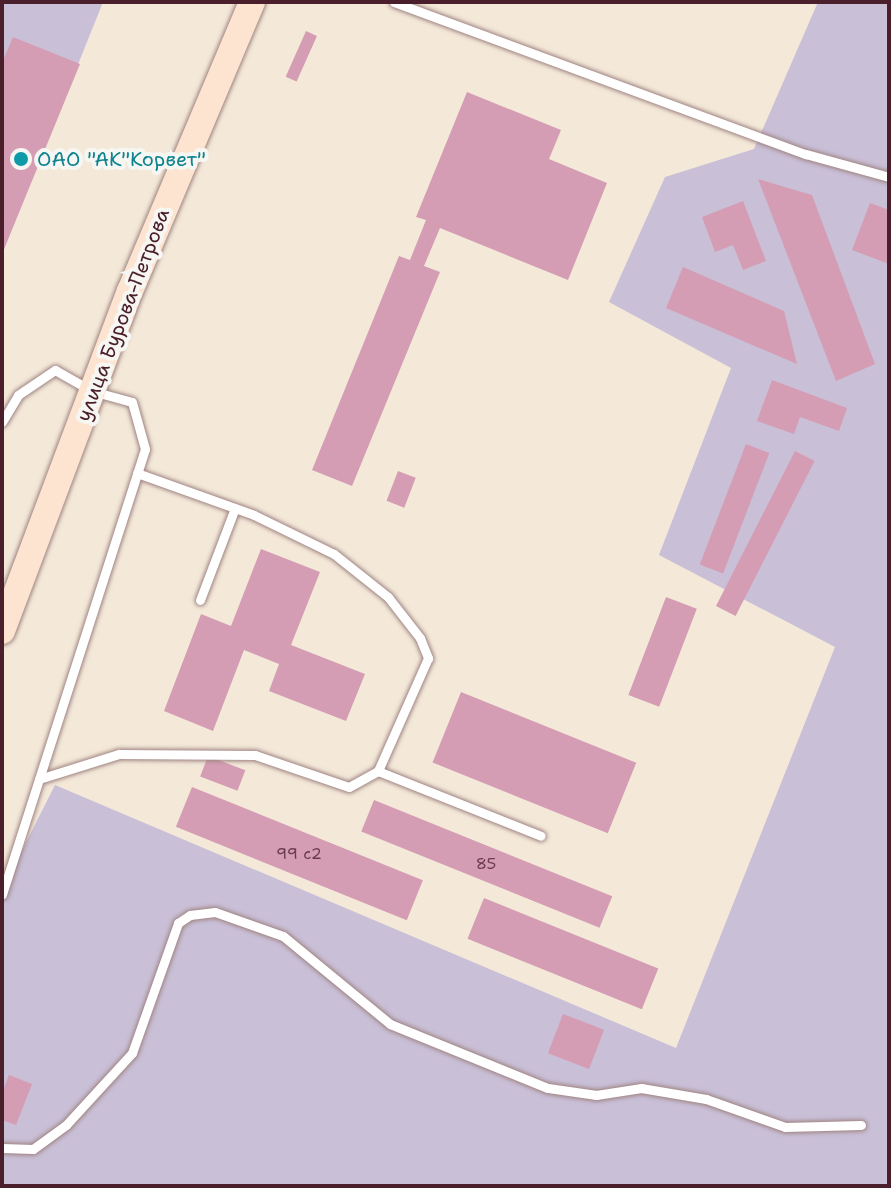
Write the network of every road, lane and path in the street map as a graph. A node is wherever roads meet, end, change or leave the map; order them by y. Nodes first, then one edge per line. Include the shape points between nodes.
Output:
1 (252, 2) edge
2 (394, 2) edge
3 (889, 177) edge
4 (92, 391) junction
5 (2, 422) edge
6 (137, 473) junction
7 (235, 508) junction
8 (200, 600) dead end
9 (2, 631) edge
10 (378, 771) junction
11 (39, 779) junction
12 (541, 836) dead end
13 (2, 895) edge
14 (861, 1125) dead end
15 (2, 1148) edge

1 - 4 main road, улица Бурова-Петрова
2 - 3 lane via 806,154
4 - 5 lane via 55,370 18,395
4 - 6 lane via 132,402 145,449
4 - 9 main road, улица Бурова-Петрова
6 - 7 lane
6 - 11 lane
7 - 8 lane
7 - 10 lane via 334,554 388,597 420,638 428,658
10 - 11 lane via 349,787 255,755 119,754
10 - 12 lane
11 - 13 lane
14 - 15 lane via 785,1127 693,1097 641,1088 596,1095 548,1088 390,1024 283,936 215,912 190,915 178,923 132,1053 66,1125 33,1149

